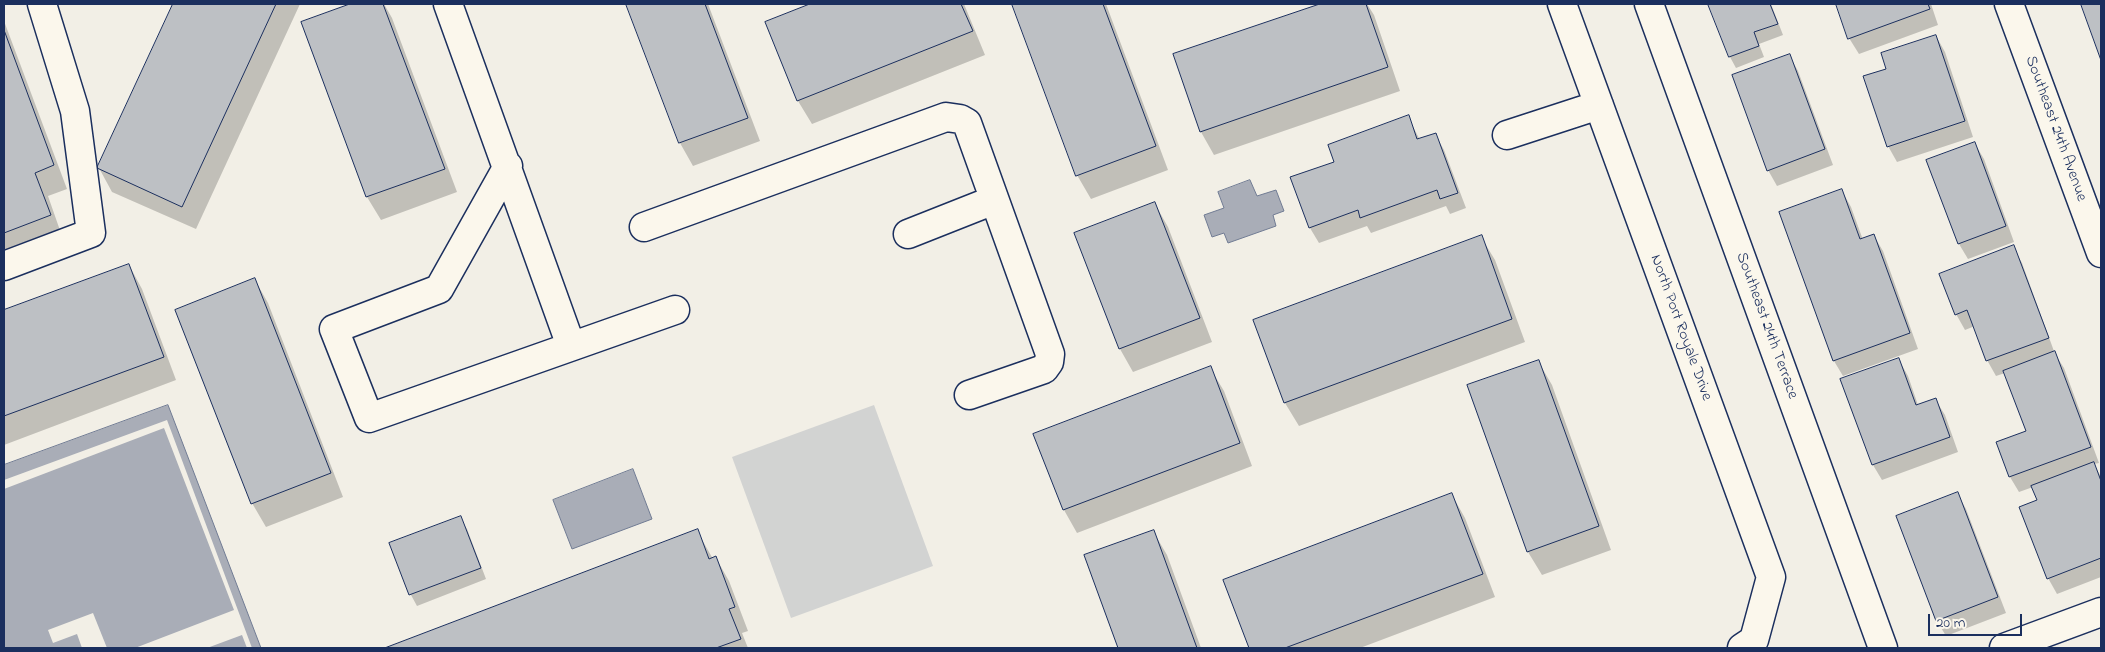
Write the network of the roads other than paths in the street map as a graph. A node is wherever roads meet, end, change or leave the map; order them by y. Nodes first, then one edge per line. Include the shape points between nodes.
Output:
1 (42, 4) edge
2 (448, 4) edge
3 (1562, 4) edge
4 (1649, 4) edge
5 (2008, 4) edge
6 (1599, 105) junction
7 (1507, 135) dead end
8 (508, 166) junction
9 (994, 200) junction
10 (644, 226) dead end
11 (908, 234) dead end
12 (2101, 253) edge
13 (4, 266) edge
14 (675, 310) dead end
15 (571, 346) junction
16 (969, 395) dead end
17 (2101, 612) edge
18 (1742, 648) edge
19 (1883, 648) edge
20 (2004, 648) edge

1 - 13 street via 75,111 91,234
2 - 8 street
3 - 6 street, North Port Royale Drive
4 - 19 street, Southeast 24th Terrace
5 - 12 street, Southeast 24th Avenue
6 - 7 street
6 - 18 street, North Port Royale Drive via 1771,577 1754,640
8 - 15 street
8 - 15 street via 439,290 334,329 369,418
9 - 10 street via 967,123 946,117
9 - 11 street
9 - 16 street via 1050,354 1049,362 1044,369
14 - 15 street
17 - 20 street

